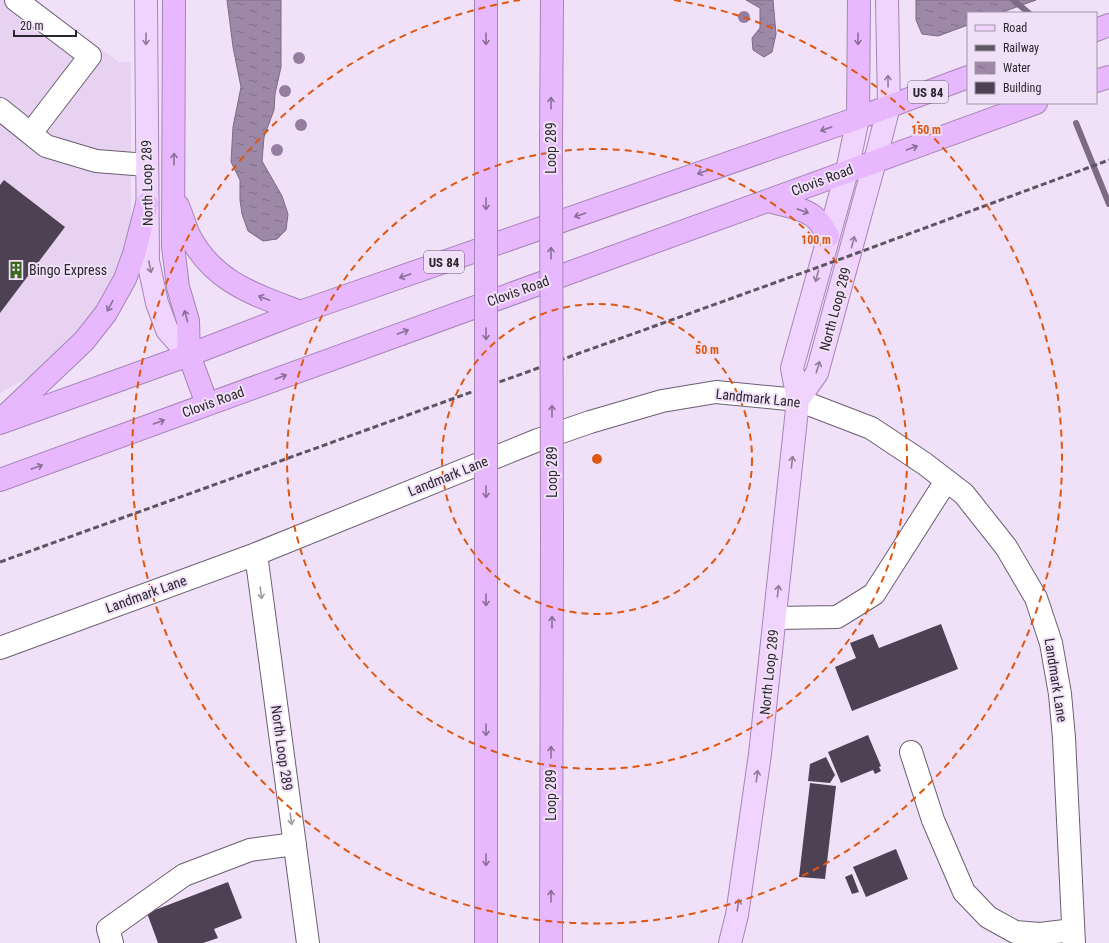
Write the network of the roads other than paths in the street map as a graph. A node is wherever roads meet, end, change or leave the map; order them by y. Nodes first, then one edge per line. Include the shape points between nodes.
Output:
1 (16, 0) edge
2 (146, 0) edge
3 (174, 0) edge
4 (486, 0) edge
5 (552, 0) edge
6 (859, 0) edge
7 (887, 0) edge
8 (1109, 25) edge
9 (1097, 30) edge
10 (967, 77) edge
11 (1109, 77) edge
12 (1097, 81) edge
13 (1033, 104) edge
14 (889, 106) junction
15 (3, 117) edge
16 (858, 118) junction
17 (30, 133) junction
18 (875, 161) junction
19 (147, 165) junction
20 (847, 171) junction
21 (174, 194) junction
22 (768, 201) junction
23 (147, 204) junction
24 (828, 236) junction
25 (300, 312) junction
26 (189, 355) junction
27 (798, 400) junction
28 (207, 404) junction
29 (0, 421) edge
30 (0, 480) edge
31 (946, 481) junction
32 (256, 554) junction
33 (775, 618) junction
34 (0, 648) edge
35 (910, 752) dead end
36 (295, 844) junction
37 (1074, 936) edge
38 (551, 940) edge
39 (112, 943) edge
40 (308, 943) edge
41 (486, 943) edge
42 (730, 943) edge

1 - 17 street via 90,56
2 -> 19 main road, North Loop 289
21 -> 3 highway
4 -> 41 highway, bridge
38 -> 5 highway, Loop 289, bridge
6 -> 16 highway
14 -> 7 main road, North Loop 289
8 - 9 highway
10 - 14 highway, US 84
11 - 12 highway
18 -> 13 highway, Clovis Road
14 - 16 highway, US 84
14 - 18 main road, North Loop 289
15 - 17 street
16 - 20 main road, North Loop 289
16 -> 25 highway, US 84
17 - 19 street via 46,146 96,161
18 - 20 highway, Clovis Road
27 -> 18 main road, North Loop 289 via 817,373
19 - 23 main road, North Loop 289
20 - 22 highway, Clovis Road
20 - 24 main road, North Loop 289
25 -> 21 highway via 244,290 216,272 189,235
26 -> 21 highway via 188,321 178,287 173,246
22 -> 24 highway via 806,211 820,222
28 -> 22 highway, Clovis Road
23 -> 26 main road, North Loop 289 via 148,261 157,303 167,330
23 -> 29 highway via 134,254 106,313 84,341
24 -> 27 main road, North Loop 289 via 792,368
25 - 26 highway, US 84
26 - 28 highway
26 - 29 highway, US 84
27 - 31 street, Landmark Lane via 871,428
27 - 32 street, Landmark Lane via 716,392 662,401 538,440
33 -> 27 main road, North Loop 289
30 -> 28 highway, Clovis Road
31 - 33 street via 874,594 837,617
31 - 37 street, Landmark Lane via 964,494 1006,547 1036,598 1051,642 1064,738
32 - 34 street, Landmark Lane
32 -> 36 street, North Loop 289
42 -> 33 main road, North Loop 289 via 737,915 760,754
35 - 37 street via 933,820 964,892 988,917 1015,932
36 - 39 street via 250,850 184,876 108,929
36 - 40 street, North Loop 289

